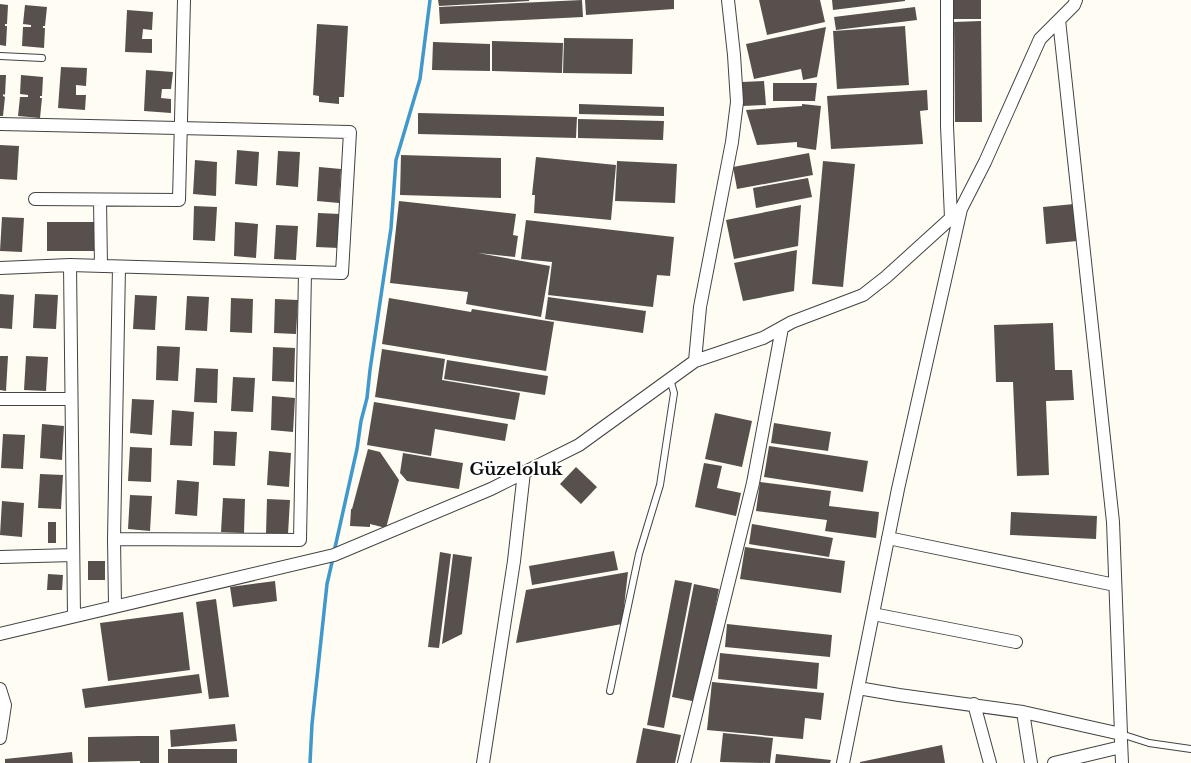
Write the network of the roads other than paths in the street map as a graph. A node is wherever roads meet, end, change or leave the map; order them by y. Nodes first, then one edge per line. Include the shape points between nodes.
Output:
1 (184, 0) edge
2 (728, 0) edge
3 (947, 0) edge
4 (1076, 0) edge
5 (1059, 20) junction
6 (0, 56) edge
7 (42, 58) dead end
8 (0, 124) edge
9 (180, 128) junction
10 (35, 199) dead end
11 (100, 200) junction
12 (961, 209) junction
13 (951, 218) junction
14 (70, 265) junction
15 (101, 266) junction
16 (119, 267) junction
17 (0, 268) edge
18 (305, 272) junction
19 (782, 328) junction
20 (695, 361) junction
21 (670, 379) junction
22 (0, 399) edge
23 (71, 399) junction
24 (524, 472) junction
25 (888, 538) junction
26 (114, 539) junction
27 (73, 555) junction
28 (0, 556) edge
29 (1115, 586) junction
30 (115, 606) junction
31 (873, 614) junction
32 (74, 616) junction
33 (0, 634) edge
34 (1016, 642) dead end
35 (858, 688) junction
36 (0, 689) edge
37 (610, 691) dead end
38 (974, 704) junction
39 (1023, 712) junction
40 (1121, 734) junction
41 (0, 738) edge
42 (1121, 747) junction
43 (1191, 749) edge
44 (483, 763) edge
45 (684, 763) edge
46 (843, 763) edge
47 (990, 763) edge
48 (1031, 763) edge
49 (1054, 763) edge
50 (1122, 763) edge

1 - 9 street
2 - 20 street via 737,102 732,142 700,307
3 - 13 street via 947,126
4 - 5 street
5 - 12 street via 1040,40
5 - 29 street via 1113,522
6 - 7 lane
8 - 9 street
9 - 11 street via 179,200
9 - 18 street via 350,132 342,273
10 - 11 street
11 - 15 street
12 - 13 street
12 - 25 street
13 - 19 street via 863,295
14 - 15 street
14 - 17 street
14 - 23 street
15 - 16 street
16 - 18 street
16 - 26 street
18 - 26 street via 300,540
19 - 20 street via 763,338
19 - 45 street via 753,483
20 - 21 street
21 - 24 street via 579,445
21 - 37 lane via 674,393 660,484 639,554
22 - 23 street
23 - 27 street
24 - 30 street via 491,489 330,556
24 - 44 street via 514,561
25 - 29 street
25 - 31 street
26 - 30 street
27 - 28 street
27 - 32 street
29 - 40 street
30 - 32 street
31 - 34 street
31 - 35 street
32 - 33 street
35 - 38 street
35 - 46 street
36 - 41 street via 5,705
38 - 39 street
38 - 47 street
39 - 40 street
39 - 48 street
40 - 42 street
40 - 43 lane via 1149,743
42 - 49 street
42 - 50 street

